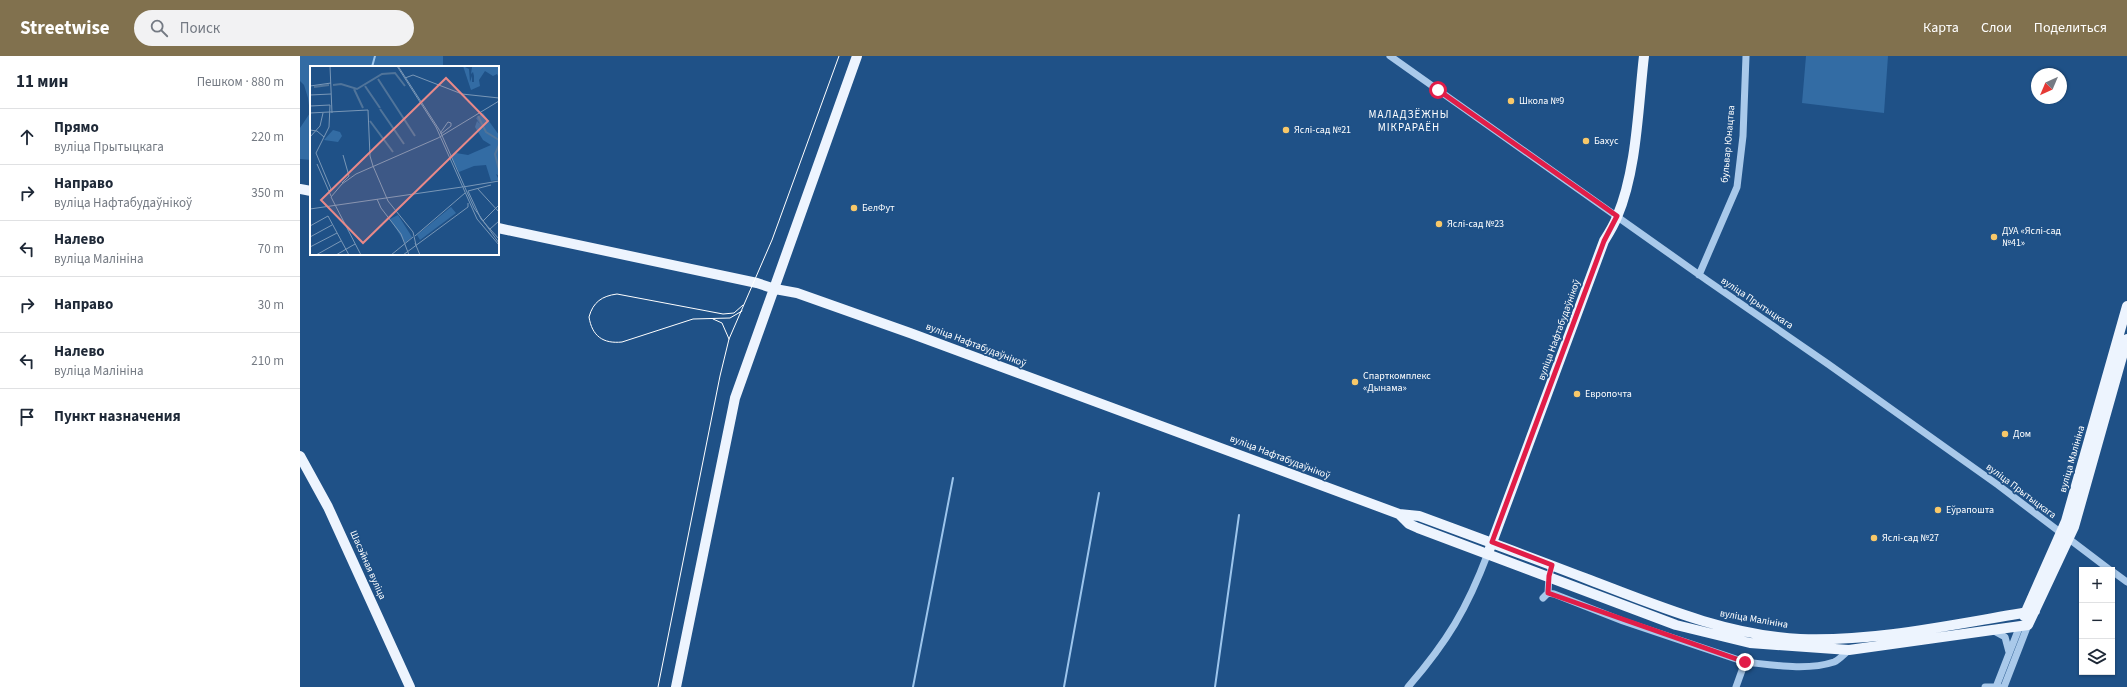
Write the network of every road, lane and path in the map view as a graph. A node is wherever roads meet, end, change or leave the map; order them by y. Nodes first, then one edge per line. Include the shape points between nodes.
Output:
1 (857, 56) edge
2 (1390, 56) edge
3 (1644, 56) edge
4 (1746, 56) edge
5 (300, 189) edge
6 (310, 191) edge
7 (1617, 216) junction
8 (499, 228) edge
9 (1699, 275) junction
10 (776, 289) junction
11 (2127, 306) edge
12 (2127, 339) edge
13 (300, 456) edge
14 (1398, 514) junction
15 (2065, 537) junction
16 (1492, 542) junction
17 (1488, 553) junction
18 (1552, 565) junction
19 (2106, 567) edge
20 (2115, 574) edge
21 (1549, 576) junction
22 (2127, 582) edge
23 (2030, 612) junction
24 (2023, 627) junction
25 (1994, 631) junction
26 (1849, 650) junction
27 (2009, 652) junction
28 (1745, 662) junction
29 (410, 687) edge
30 (676, 687) edge
31 (1408, 687) edge
32 (1736, 687) edge
33 (1985, 687) edge
34 (1997, 687) edge
35 (2004, 687) edge

1 - 10 main road
2 - 7 street, вуліца Прытыцкага
3 - 7 main road via 1637,127 1626,189
4 - 9 street, бульвар Юнацтва via 1744,136 1737,187
5 - 6 main road
7 - 9 street, вуліца Прытыцкага
7 - 16 main road, вуліца Нафтабудаўнікоў via 1604,241
8 - 10 main road, вуліца Нафтабудаўнікоў
9 - 15 street, вуліца Прытыцкага via 1998,485
10 - 14 main road, вуліца Нафтабудаўнікоў via 797,293 904,330
10 - 30 main road via 735,398
11 - 15 main road, вуліца Малініна
12 - 15 main road, вуліца Малініна
13 - 29 main road, Шасэйная вуліца via 328,507
14 - 16 main road, вуліца Нафтабудаўнікоў via 1419,516
14 - 17 main road, вуліца Нафтабудаўнікоў via 1412,526
15 - 19 street, вуліца Прытыцкага
15 - 23 main road, вуліца Малініна
16 - 17 main road, вуліца Нафтабудаўнікоў
16 - 18 main road, вуліца Малініна
17 - 21 main road
17 - 31 street via 1453,630
18 - 21 street
18 - 23 main road, вуліца Малініна via 1688,617 1736,629 1799,639 1844,639 1956,625
20 - 22 street, вуліца Прытыцкага
21 - 26 main road via 1676,625 1750,643
21 - 28 street via 1546,596
23 - 24 main road, вуліца Малініна
24 - 25 main road
24 - 27 street
24 - 35 street
25 - 26 main road
25 - 27 street via 2005,637
26 - 28 street via 1836,661 1814,666
27 - 34 street
28 - 32 street
33 - 34 street

